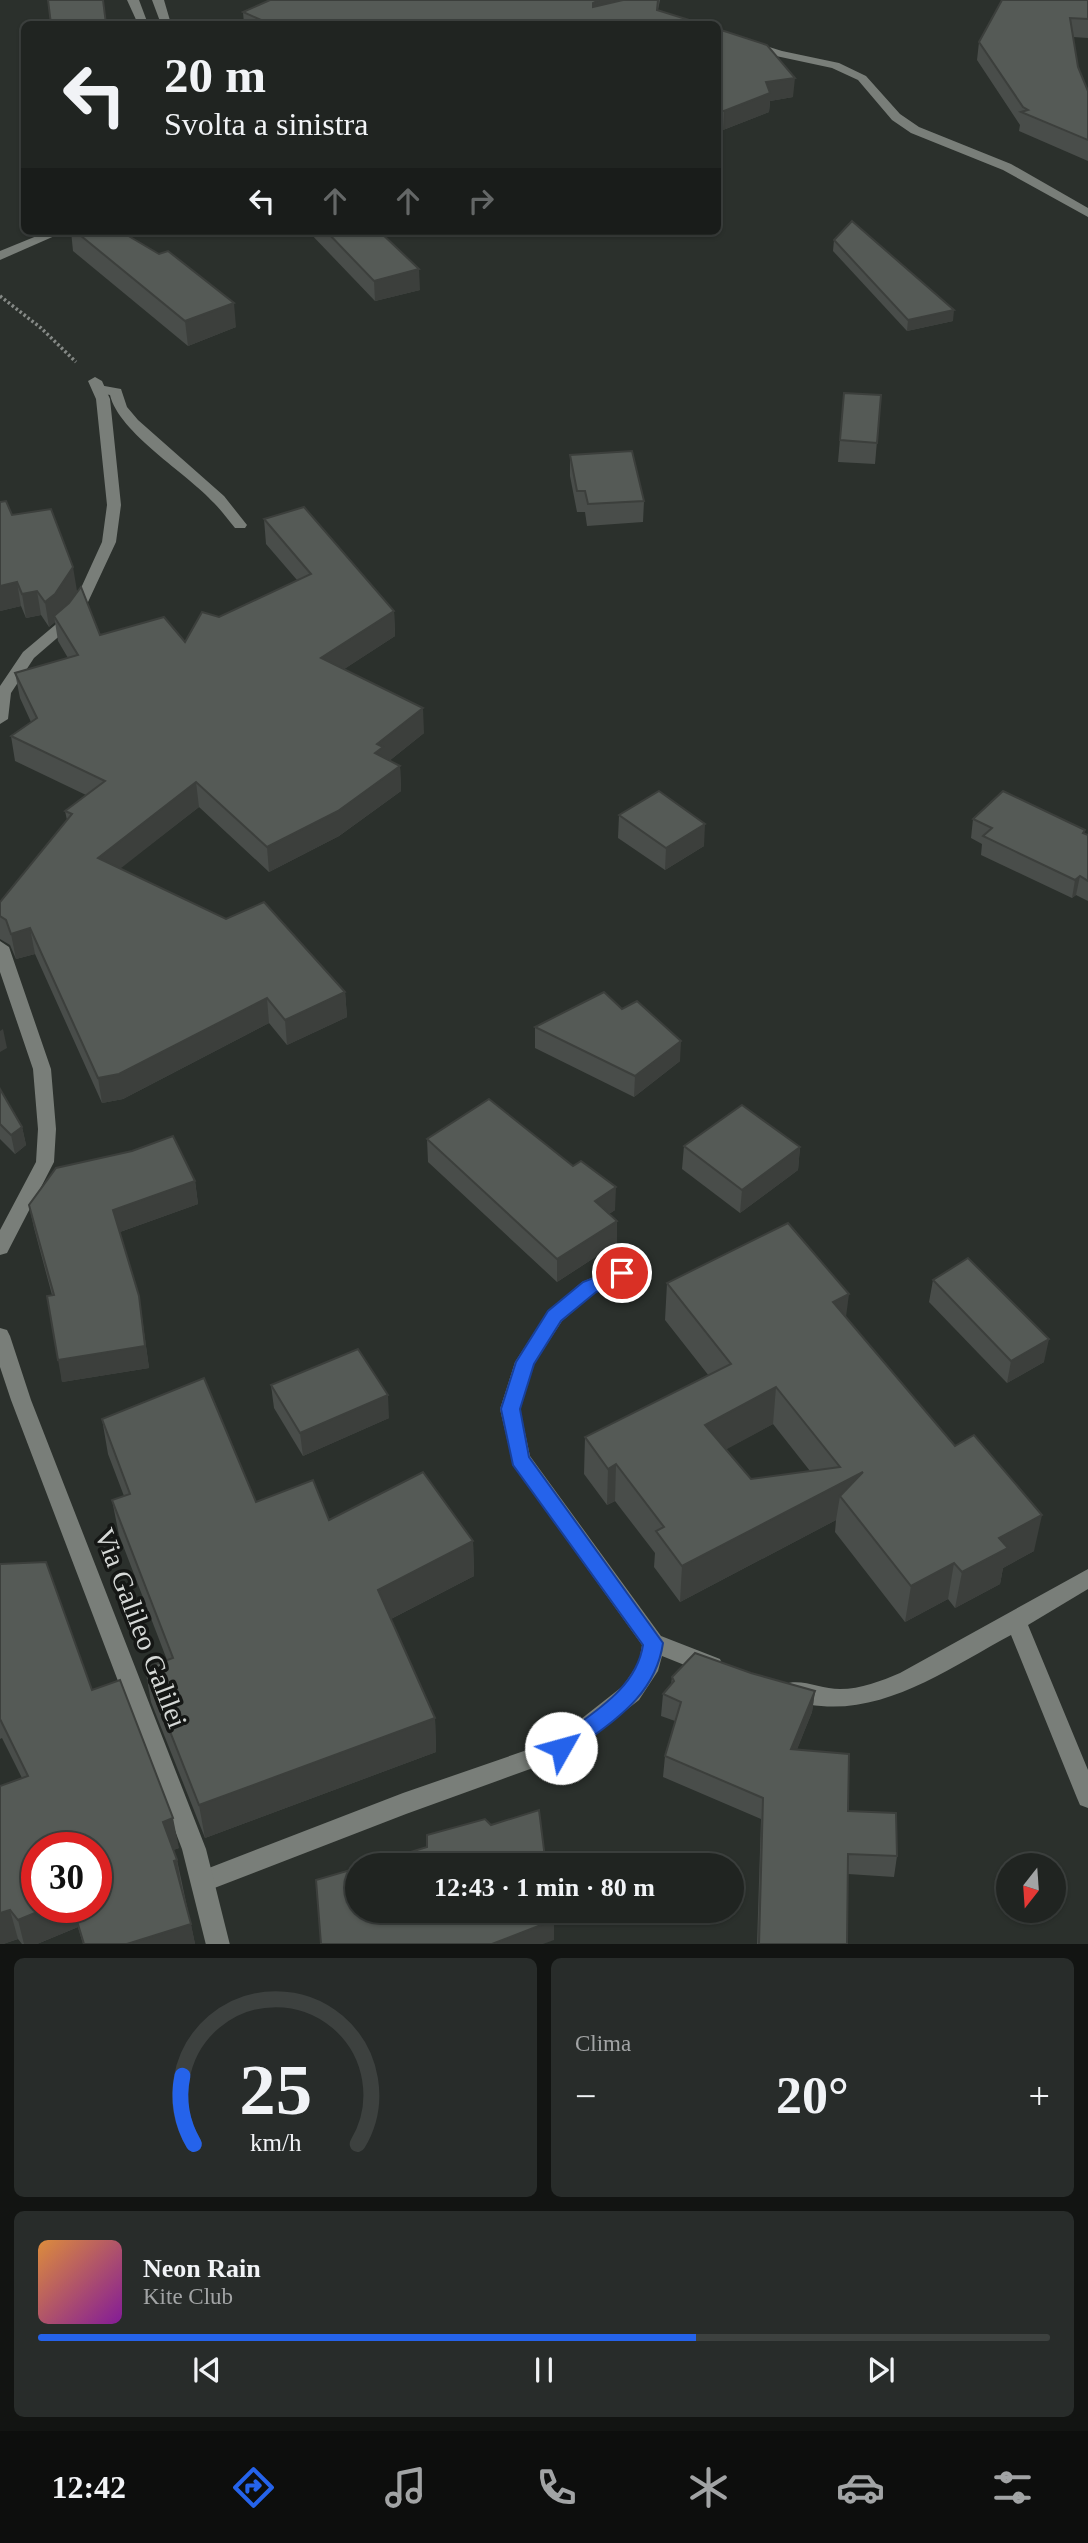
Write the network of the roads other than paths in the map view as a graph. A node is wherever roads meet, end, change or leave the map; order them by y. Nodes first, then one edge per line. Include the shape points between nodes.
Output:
1 (133, 0) edge
2 (158, 0) edge
3 (142, 21) edge
4 (165, 21) edge
5 (721, 35) edge
6 (1088, 213) edge
7 (50, 235) edge
8 (0, 256) edge
9 (240, 525) dead end
10 (0, 719) edge
11 (0, 947) edge
12 (0, 1248) edge
13 (622, 1273) dead end
14 (0, 1336) edge
15 (1088, 1578) edge
16 (1016, 1621) junction
17 (653, 1643) junction
18 (727, 1671) edge
19 (775, 1686) edge
20 (1088, 1798) edge
21 (204, 1881) junction
22 (218, 1944) edge

1 - 3 street
2 - 4 street
5 - 6 street via 835,65 862,78 915,130 1007,167
7 - 8 street
9 - 10 street via 219,499 133,423 120,408 116,392 97,385 103,399 114,505 109,542 83,600 66,623 28,655 3,693
11 - 12 street via 42,1069 47,1129 45,1162
13 - 17 street via 589,1287 555,1316 525,1362 510,1409 520,1459
14 - 21 street, Via Galileo Galilei
15 - 16 street
16 - 19 street via 878,1693 839,1699
16 - 20 street
17 - 18 street
17 - 21 street via 650,1664 631,1693 561,1748
21 - 22 street, Via Galileo Galilei

